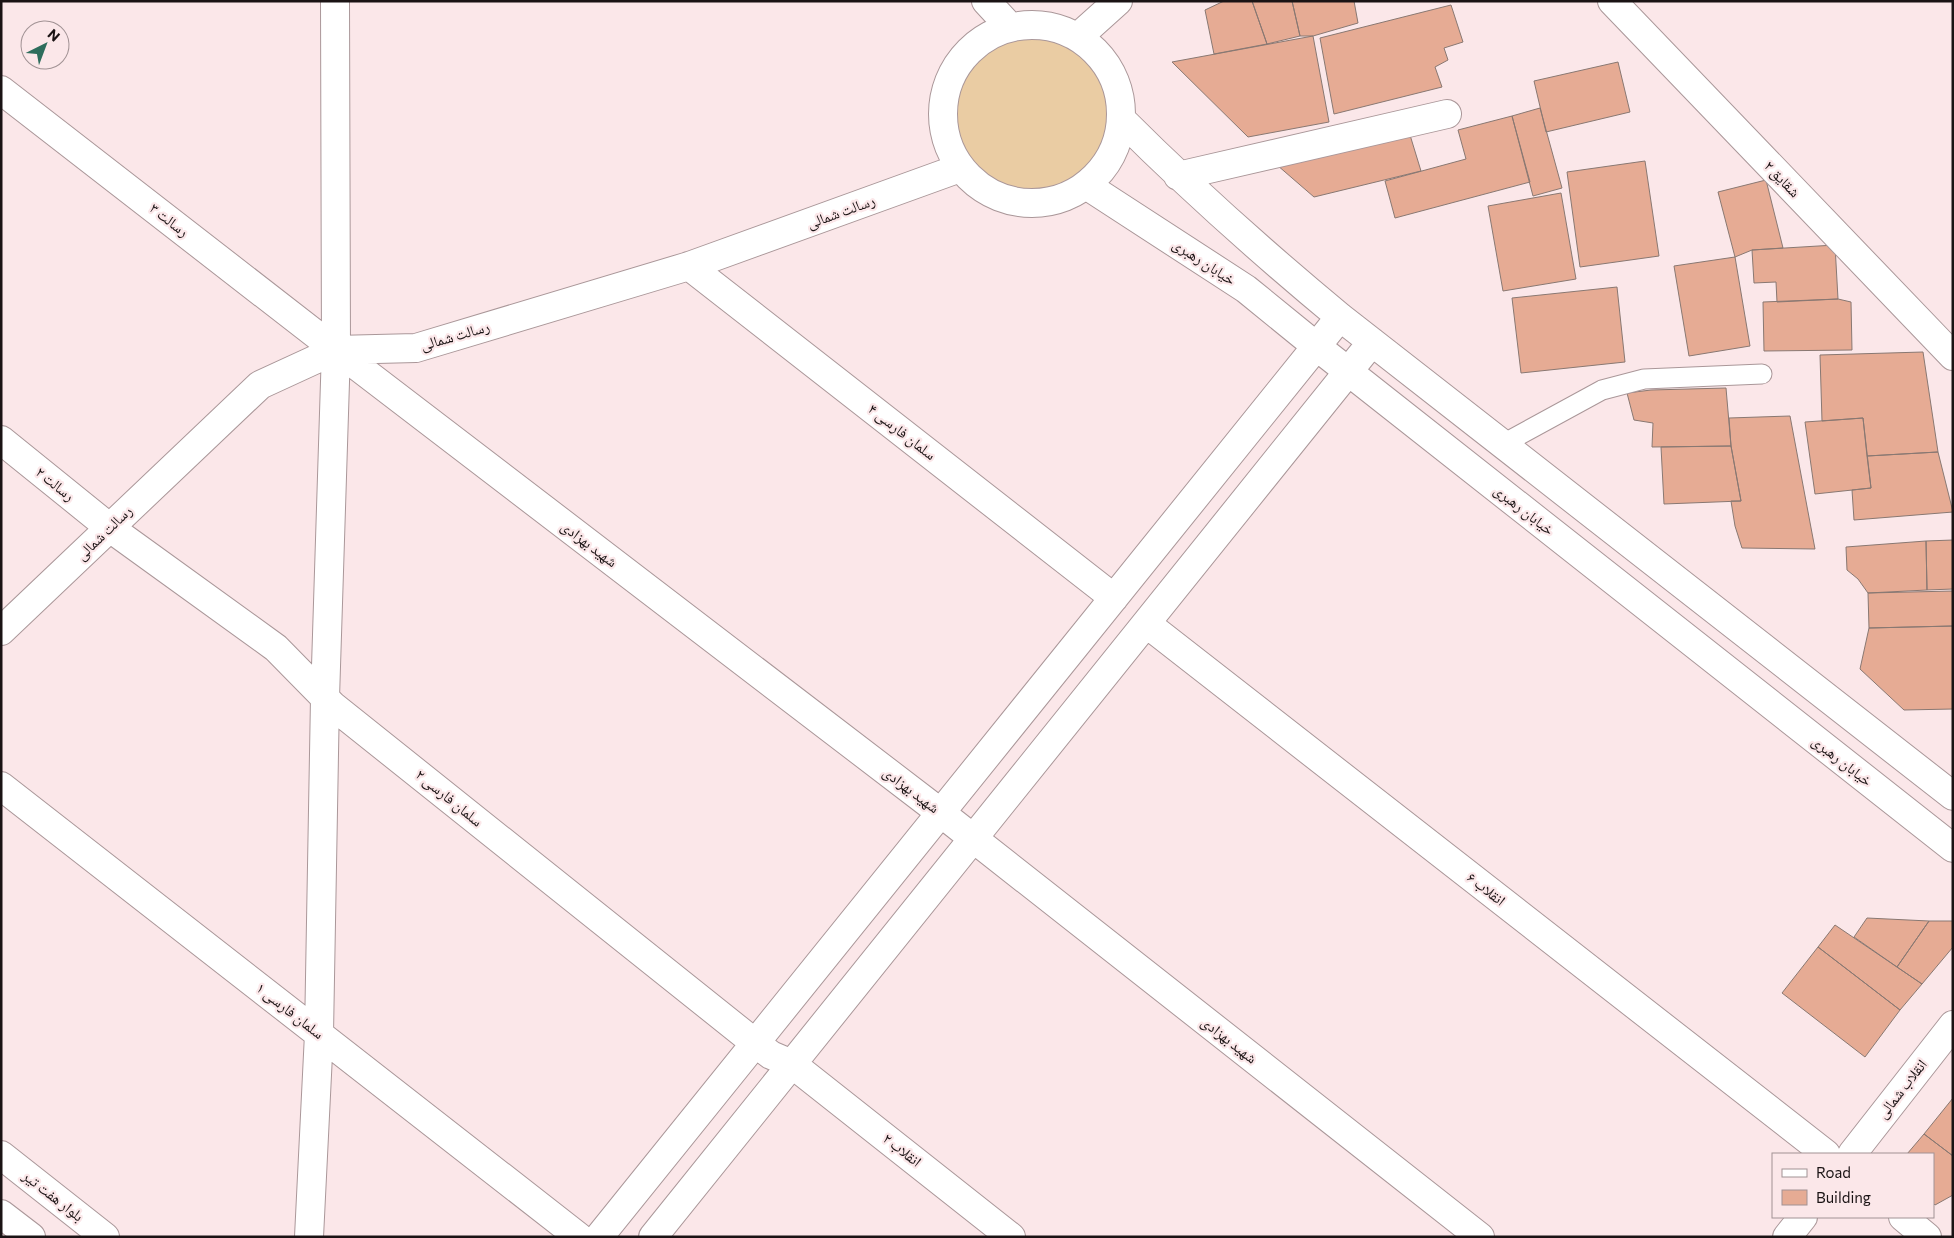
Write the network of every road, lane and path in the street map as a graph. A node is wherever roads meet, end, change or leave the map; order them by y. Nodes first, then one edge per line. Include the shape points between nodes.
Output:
1 (334, 1) edge
2 (986, 1) edge
3 (1118, 1) edge
4 (1612, 1) edge
5 (1010, 27) junction
6 (1078, 38) junction
7 (1, 90) edge
8 (1447, 114) dead end
9 (1121, 119) junction
10 (960, 168) junction
11 (1178, 176) junction
12 (1086, 185) junction
13 (689, 266) junction
14 (1340, 317) junction
15 (1372, 342) junction
16 (1316, 346) junction
17 (336, 350) junction
18 (1953, 356) edge
19 (1348, 372) junction
20 (1762, 374) dead end
21 (1, 440) edge
22 (1503, 444) junction
23 (110, 528) junction
24 (1114, 598) junction
25 (1147, 624) junction
26 (1, 631) edge
27 (325, 698) junction
28 (1, 786) edge
29 (1953, 796) edge
30 (941, 813) junction
31 (974, 839) junction
32 (1953, 848) edge
33 (1953, 1025) edge
34 (319, 1034) junction
35 (755, 1043) junction
36 (792, 1064) junction
37 (1825, 1153) edge
38 (1853, 1153) edge
39 (1, 1155) edge
40 (1, 1214) edge
41 (1801, 1218) edge
42 (1904, 1218) edge
43 (31, 1237) edge
44 (105, 1237) edge
45 (309, 1237) edge
46 (579, 1237) edge
47 (599, 1237) edge
48 (652, 1237) edge
49 (1012, 1237) edge
50 (1480, 1237) edge
51 (1787, 1237) edge
52 (1927, 1237) edge

1 - 17 street
2 - 5 street
3 - 6 street
4 - 18 street, شقایق ۲
5 - 6 street via 1033,24 1056,28
5 - 10 street via 983,38 961,58 947,84 942,113 946,142
6 - 9 street via 1096,52 1110,71 1119,92
7 - 17 street, رسالت ۳
8 - 11 street
9 - 11 street
9 - 12 street via 1116,144 1105,167
10 - 12 street via 981,188 1006,200 1034,204 1062,199
10 - 13 street, رسالت شمالی
11 - 14 street via 1270,260
12 - 16 street, خیابان رهبری via 1246,289
13 - 17 street, رسالت شمالی via 416,348
13 - 24 street, سلمان فارسی ۴
14 - 15 street
14 - 16 street
15 - 19 street
15 - 22 street
16 - 19 street, خیابان رهبری
16 - 24 street
17 - 23 street, رسالت شمالی via 260,385
17 - 27 street
17 - 30 street, شهید بهزادی
19 - 25 street
19 - 32 street, خیابان رهبری
20 - 22 lane via 1644,379 1602,390
21 - 23 street, رسالت ۲
22 - 29 street
23 - 26 street, رسالت شمالی
23 - 27 street, سلمان فارسی ۲ via 276,648
24 - 30 street
25 - 31 street
25 - 37 street, انقلاب ۶
27 - 34 street
27 - 35 street, سلمان فارسی ۲
28 - 34 street, سلمان فارسی ۱
30 - 31 street, شهید بهزادی
30 - 35 street
31 - 36 street
31 - 50 street, شهید بهزادی
33 - 38 street, انقلاب شمالی
34 - 45 street
34 - 46 street, سلمان فارسی ۱
35 - 36 street, سلمان فارسی ۲ via 771,1055
35 - 47 street
36 - 48 street
36 - 49 street, انقلاب ۲
39 - 44 street, بلوار هفت تیر
40 - 43 street
41 - 51 street
42 - 52 street

